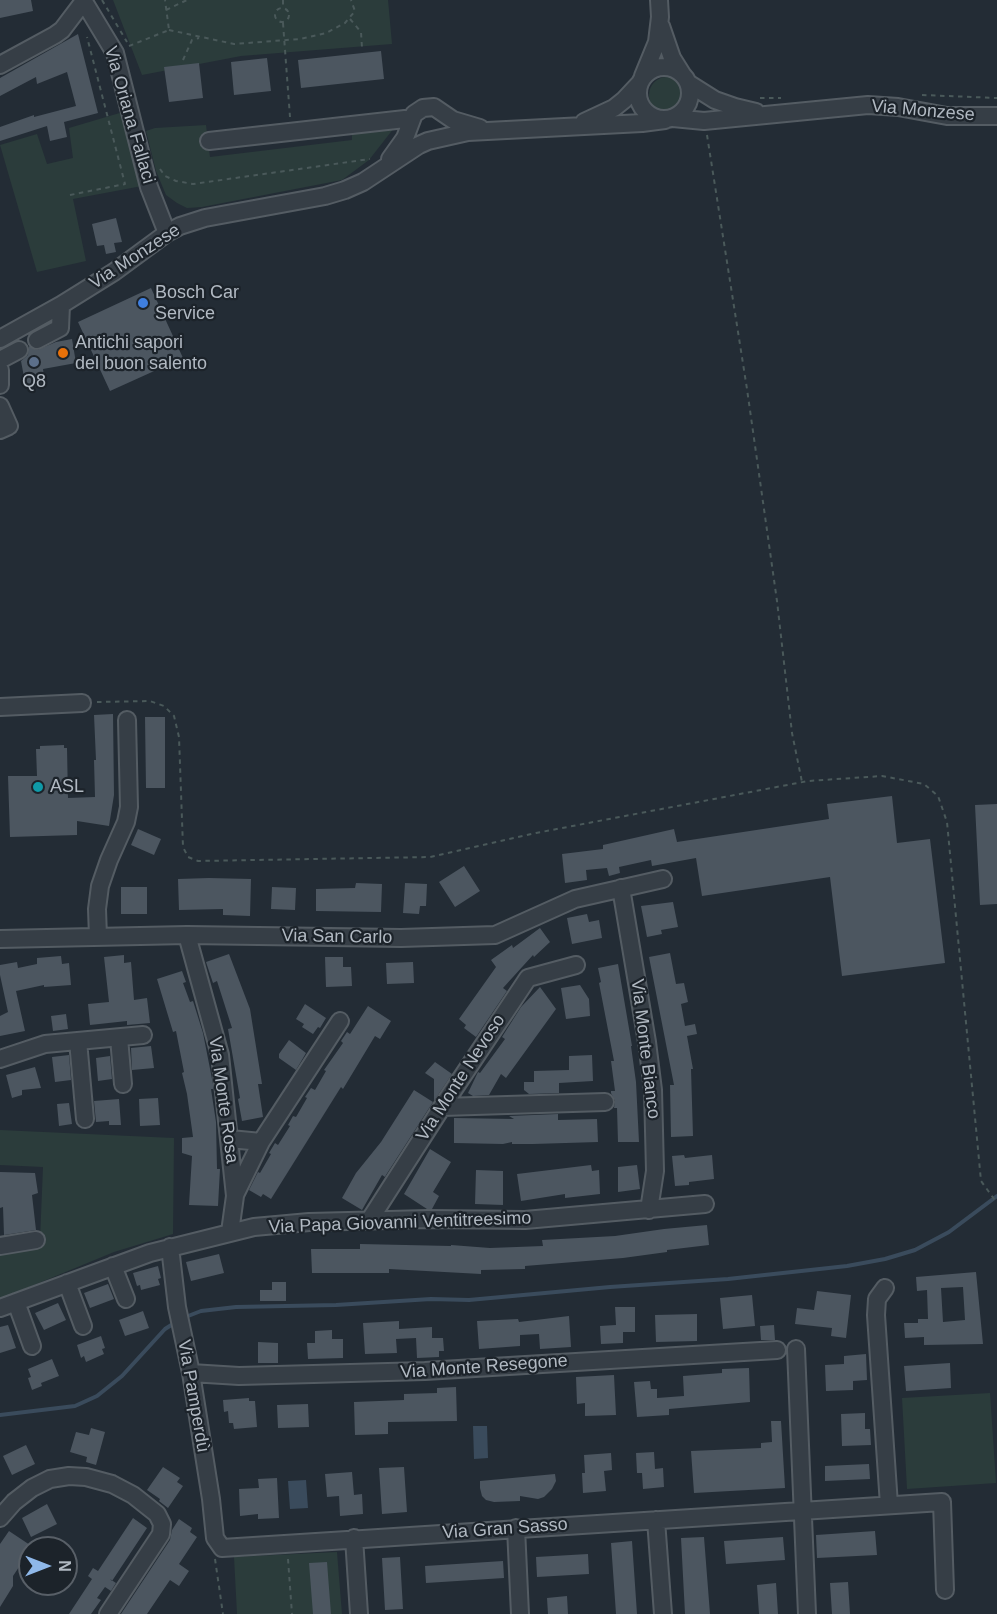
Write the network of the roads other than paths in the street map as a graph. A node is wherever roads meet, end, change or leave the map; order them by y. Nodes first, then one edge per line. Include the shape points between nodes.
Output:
1 (84, 1) edge
2 (659, 8) edge
3 (0, 65) edge
4 (686, 79) junction
5 (641, 80) junction
6 (441, 112) junction
7 (778, 113) junction
8 (997, 116) edge
9 (669, 119) junction
10 (411, 121) junction
11 (560, 127) junction
12 (490, 130) junction
13 (433, 140) junction
14 (208, 141) dead end
15 (381, 162) junction
16 (168, 233) junction
17 (61, 305) junction
18 (0, 339) edge
19 (37, 340) dead end
20 (19, 350) dead end
21 (0, 360) edge
22 (0, 370) edge
23 (0, 386) edge
24 (0, 406) edge
25 (0, 430) edge
26 (82, 703) road end
27 (0, 706) edge
28 (127, 720) dead end
29 (663, 879) dead end
30 (621, 888) junction
31 (187, 935) junction
32 (98, 937) junction
33 (0, 939) edge
34 (576, 965) dead end
35 (340, 1021) dead end
36 (143, 1035) dead end
37 (119, 1038) junction
38 (78, 1041) junction
39 (0, 1059) edge
40 (123, 1084) dead end
41 (605, 1102) dead end
42 (442, 1107) junction
43 (85, 1119) dead end
44 (230, 1139) junction
45 (261, 1142) junction
46 (235, 1196) junction
47 (705, 1204) dead end
48 (649, 1210) junction
49 (369, 1221) junction
50 (230, 1232) junction
51 (36, 1240) dead end
52 (0, 1246) edge
53 (170, 1247) junction
54 (113, 1266) junction
55 (67, 1283) junction
56 (885, 1288) dead end
57 (126, 1299) dead end
58 (16, 1302) junction
59 (0, 1308) edge
60 (83, 1326) dead end
61 (32, 1346) dead end
62 (796, 1349) dead end
63 (777, 1350) dead end
64 (191, 1373) junction
65 (889, 1505) junction
66 (803, 1510) junction
67 (0, 1518) edge
68 (656, 1520) junction
69 (516, 1528) junction
70 (354, 1538) junction
71 (218, 1545) joint
72 (945, 1590) dead end
73 (108, 1614) edge
74 (359, 1614) edge
75 (520, 1614) edge
76 (663, 1614) edge
77 (807, 1614) edge

1 - 3 street via 62,30
1 - 16 street, Via Oriana Fallaci via 115,53 149,188
2 - 4 street via 667,46
2 - 5 street via 657,42
4 - 5 street via 668,67 650,70
4 - 7 street, Via Monzese via 715,100 758,112
4 - 9 street via 690,91 686,107
5 - 9 street via 637,93 643,109 649,115
5 - 11 street, Via Monzese via 624,100 604,114
6 - 10 street, Via Monzese via 434,107 423,108
6 - 12 street, Via Monzese via 453,120
6 - 13 street via 446,126
7 - 8 street, Via Monzese via 883,105 947,116
7 - 9 street, Via Monzese via 704,121
9 - 11 street, Via Monzese
10 - 13 street via 416,136
10 - 14 street
10 - 15 street, Via Monzese via 397,151
11 - 12 street, Via Monzese
12 - 13 street, Via Monzese
13 - 15 street, Via Monzese
15 - 16 street, Via Monzese via 363,182 345,190 197,220
16 - 17 street, Via Monzese
17 - 18 street, Via Monzese
17 - 19 street via 60,328
20 - 21 street
22 - 23 street
24 - 25 street via 9,426
26 - 27 street
28 - 32 street via 129,807 102,879
29 - 30 street, Via San Carlo
30 - 31 street, Via San Carlo via 575,899 495,935
30 - 48 street, Via Monte Bianco via 653,1090 655,1164
31 - 32 street, Via San Carlo
31 - 44 street, Via Monte Rosa via 220,1054
32 - 33 street, Via San Carlo
34 - 42 street, Via Monte Nevoso via 528,978
35 - 45 street
36 - 37 street
37 - 38 street
37 - 40 street
38 - 39 street via 45,1044
38 - 43 street
41 - 42 street
42 - 49 street, Via Monte Nevoso
44 - 45 street
44 - 46 street, Via Monte Rosa
45 - 46 street
46 - 50 street, Via Monte Rosa
47 - 48 street, Via Papa Giovanni Ventitreesimo
48 - 49 street, Via Papa Giovanni Ventitreesimo via 525,1220
49 - 50 street, Via Papa Giovanni Ventitreesimo via 278,1225
50 - 53 street, Via Papa Giovanni Ventitreesimo
51 - 52 street
53 - 54 street, Via Papa Giovanni Ventitreesimo
53 - 64 street, Via Pamperdù
54 - 55 street, Via Papa Giovanni Ventitreesimo
54 - 57 street
55 - 58 street, Via Papa Giovanni Ventitreesimo
55 - 60 street
56 - 65 street via 877,1299 876,1315
58 - 59 street, Via Papa Giovanni Ventitreesimo
58 - 61 street
62 - 66 street
63 - 64 street, Via Monte Resegone via 425,1371 239,1376
64 - 71 street, Via Pamperdù
65 - 66 street, Via Gran Sasso
65 - 72 street, Via Gran Sasso via 942,1502
66 - 68 street, Via Gran Sasso
66 - 77 street
67 - 73 street via 38,1484 75,1476 122,1489 157,1514 162,1524 159,1536
68 - 69 street, Via Gran Sasso
68 - 76 street
69 - 70 street, Via Gran Sasso
69 - 75 street
70 - 71 street, Via Gran Sasso via 226,1549
70 - 74 street

